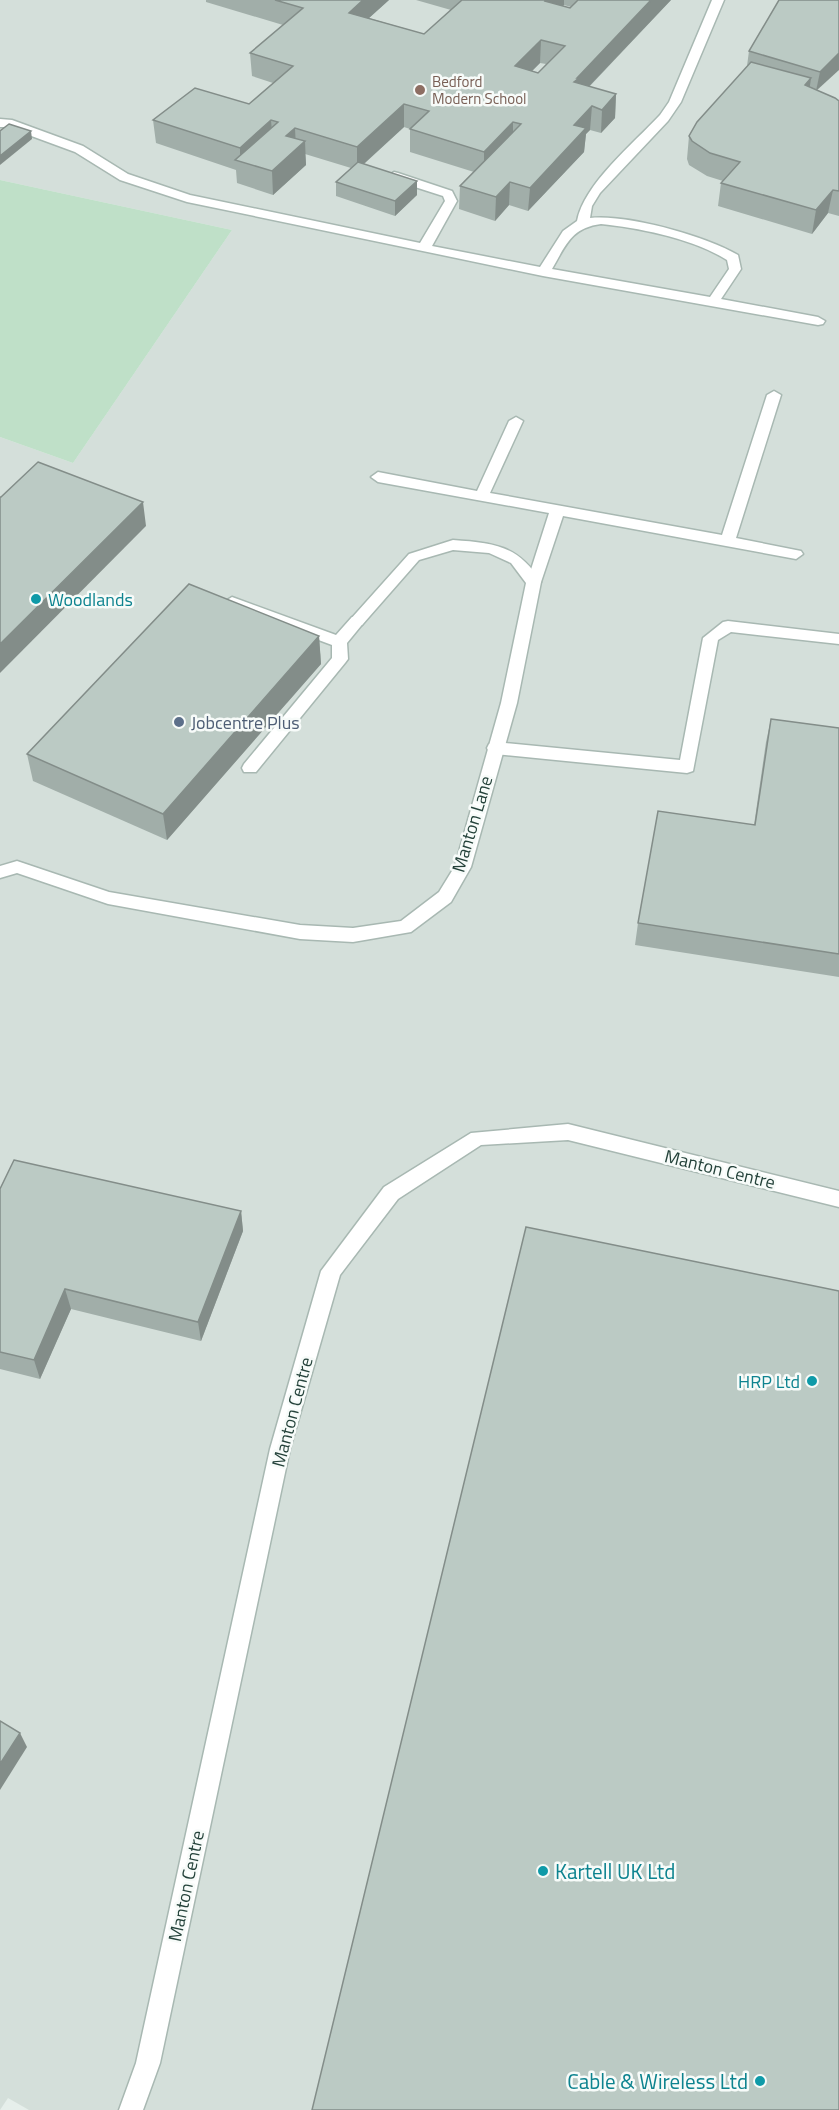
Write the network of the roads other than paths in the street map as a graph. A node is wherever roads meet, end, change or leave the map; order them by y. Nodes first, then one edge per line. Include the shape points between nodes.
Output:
1 (718, 0) edge
2 (0, 123) edge
3 (376, 170) edge
4 (583, 222) junction
5 (424, 248) junction
6 (543, 272) junction
7 (713, 302) junction
8 (818, 321) dead end
9 (774, 395) dead end
10 (516, 421) dead end
11 (378, 477) dead end
12 (482, 495) junction
13 (557, 511) junction
14 (727, 542) junction
15 (796, 554) dead end
16 (534, 582) junction
17 (232, 602) edge
18 (839, 639) edge
19 (339, 642) junction
20 (495, 748) junction
21 (250, 768) dead end
22 (0, 872) edge
23 (839, 1199) edge
24 (131, 2110) edge

1 - 4 street via 675,102 595,191
2 - 5 street via 79,149 109,169 187,198
3 - 5 street via 448,194 451,201
4 - 6 street via 572,229
4 - 7 street via 618,221 720,250 733,258 735,269
5 - 6 street
6 - 7 street
7 - 8 street
9 - 14 street
10 - 12 street
11 - 12 street
12 - 13 street
13 - 14 street
13 - 16 street, Manton Lane
14 - 15 street
16 - 19 street via 516,560 492,548 453,545 414,557
16 - 20 street, Manton Lane via 509,703
17 - 19 street
18 - 20 street via 729,626 711,638 687,767
19 - 21 street via 340,659
20 - 22 street, Manton Lane via 462,867 445,897 405,927 353,935 300,932 108,898 17,867
23 - 24 street, Manton Centre via 568,1132 478,1138 391,1193 332,1271 280,1449 148,2063

